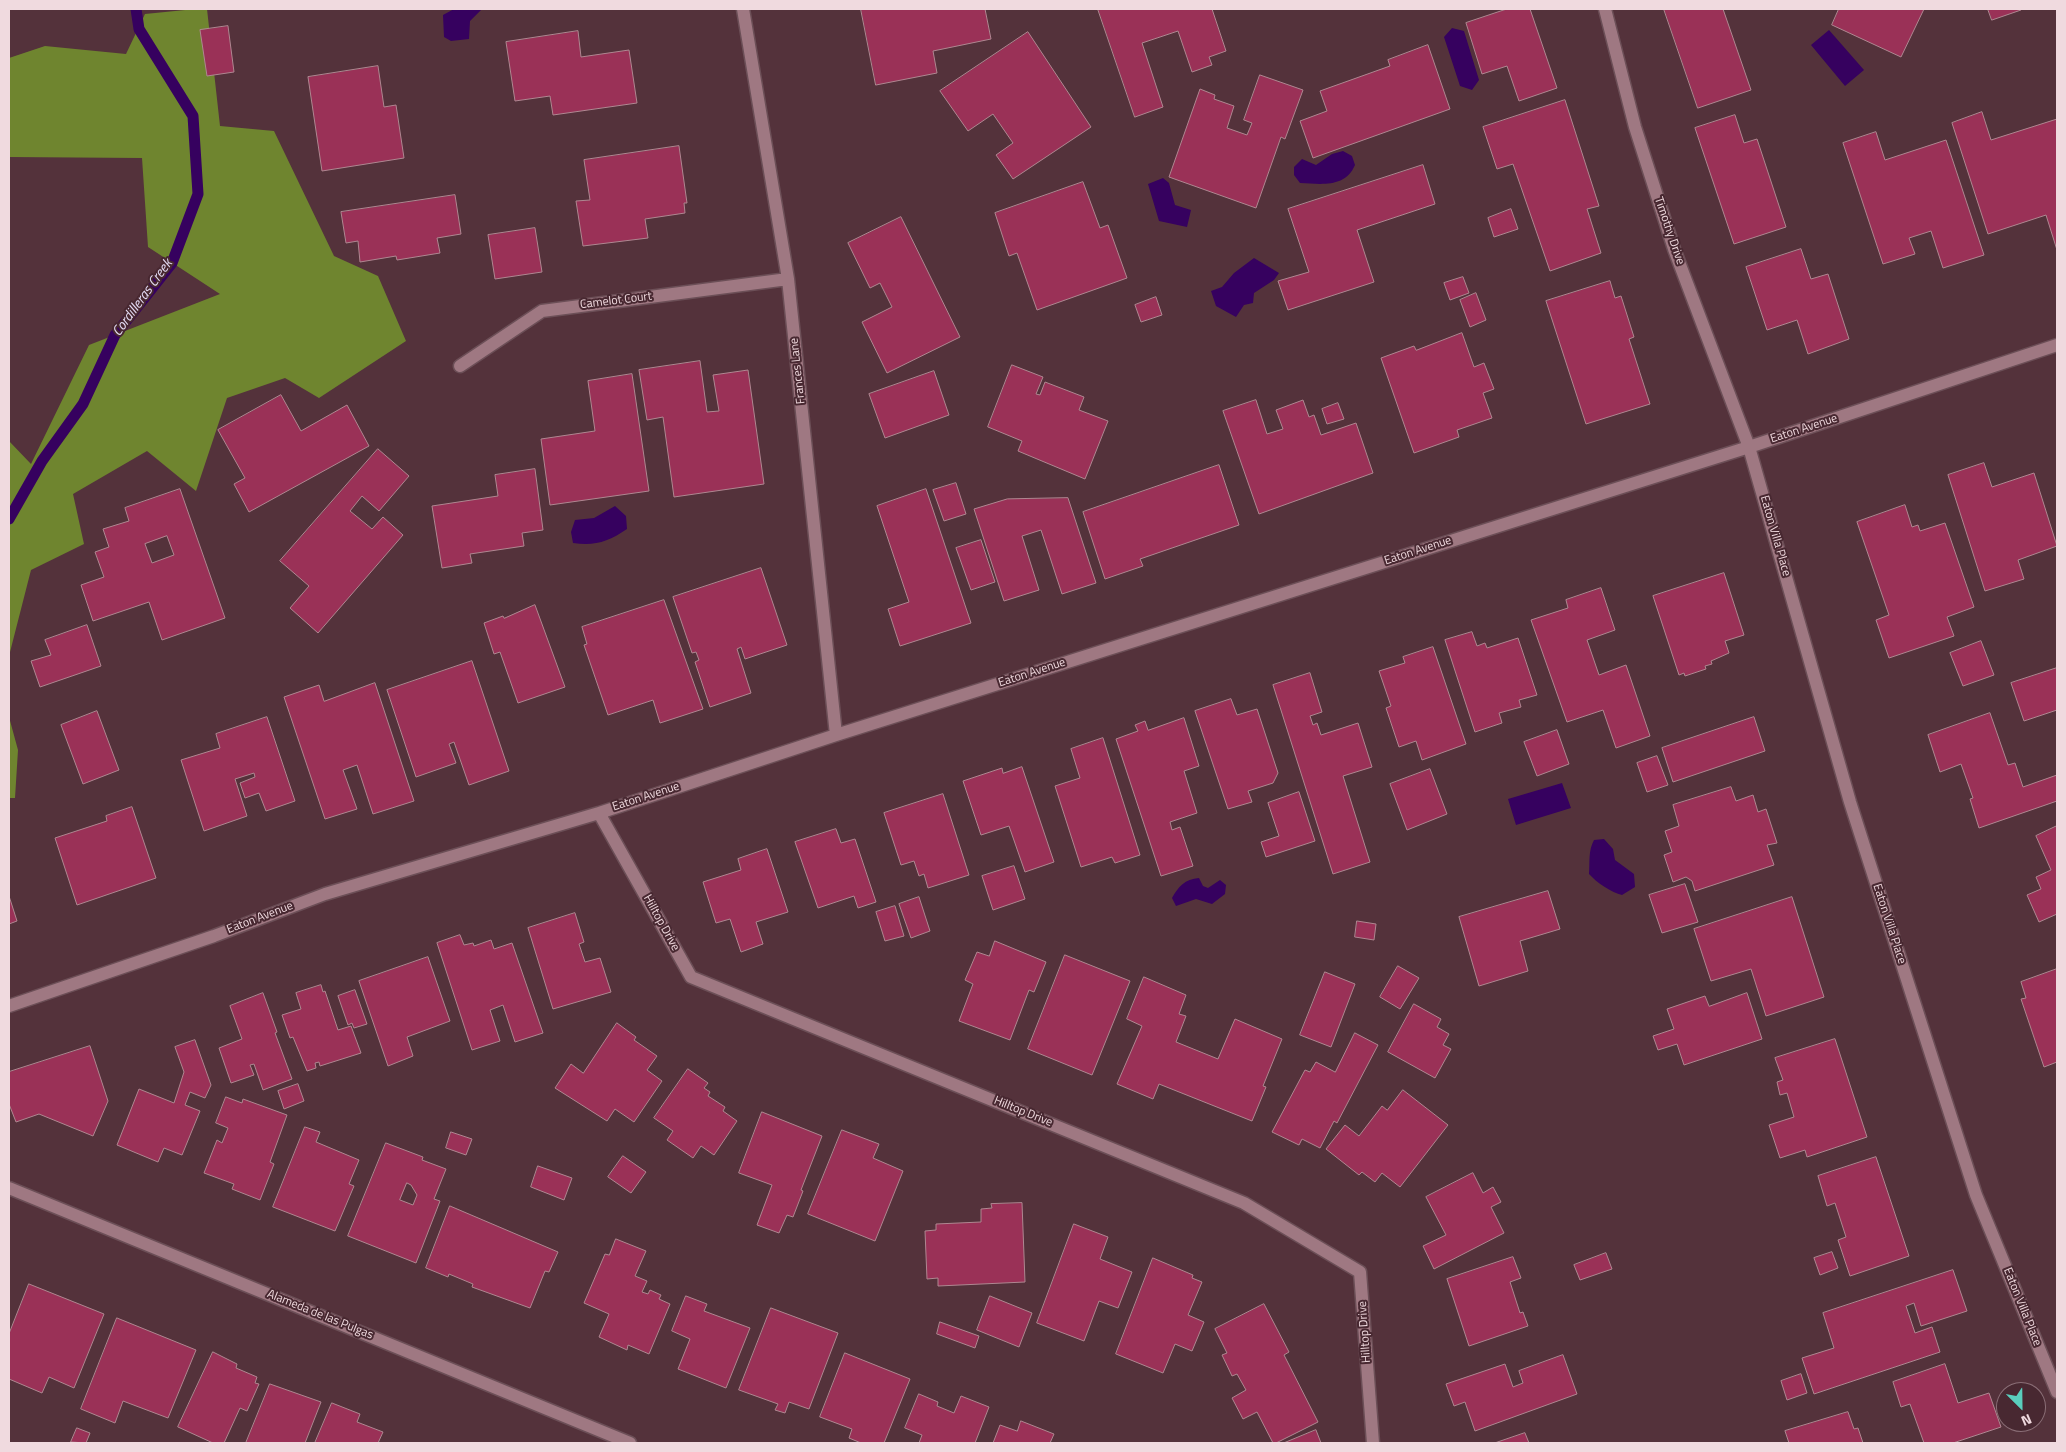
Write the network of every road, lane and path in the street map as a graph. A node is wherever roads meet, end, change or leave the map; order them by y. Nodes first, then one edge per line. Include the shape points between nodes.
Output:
1 (743, 9) edge
2 (1606, 9) edge
3 (788, 279) junction
4 (2057, 345) edge
5 (460, 366) dead end
6 (1749, 447) junction
7 (836, 735) junction
8 (599, 813) junction
9 (9, 1006) edge
10 (9, 1188) edge
11 (2057, 1392) edge
12 (630, 1443) edge
13 (1373, 1443) edge

1 - 3 street, Frances Lane
2 - 6 street, Timothy Drive via 1635,127 1674,249
3 - 5 street, Camelot Court via 542,311
3 - 7 street, Frances Lane
4 - 6 street, Eaton Avenue
6 - 7 street, Eaton Avenue
6 - 11 street, Eaton Villa Place via 1850,802 1976,1195
7 - 8 street, Eaton Avenue
8 - 9 street, Eaton Avenue via 325,894 214,936
8 - 13 street, Hilltop Drive via 691,977 1244,1203 1360,1272
10 - 12 street, Alameda de las Pulgas

